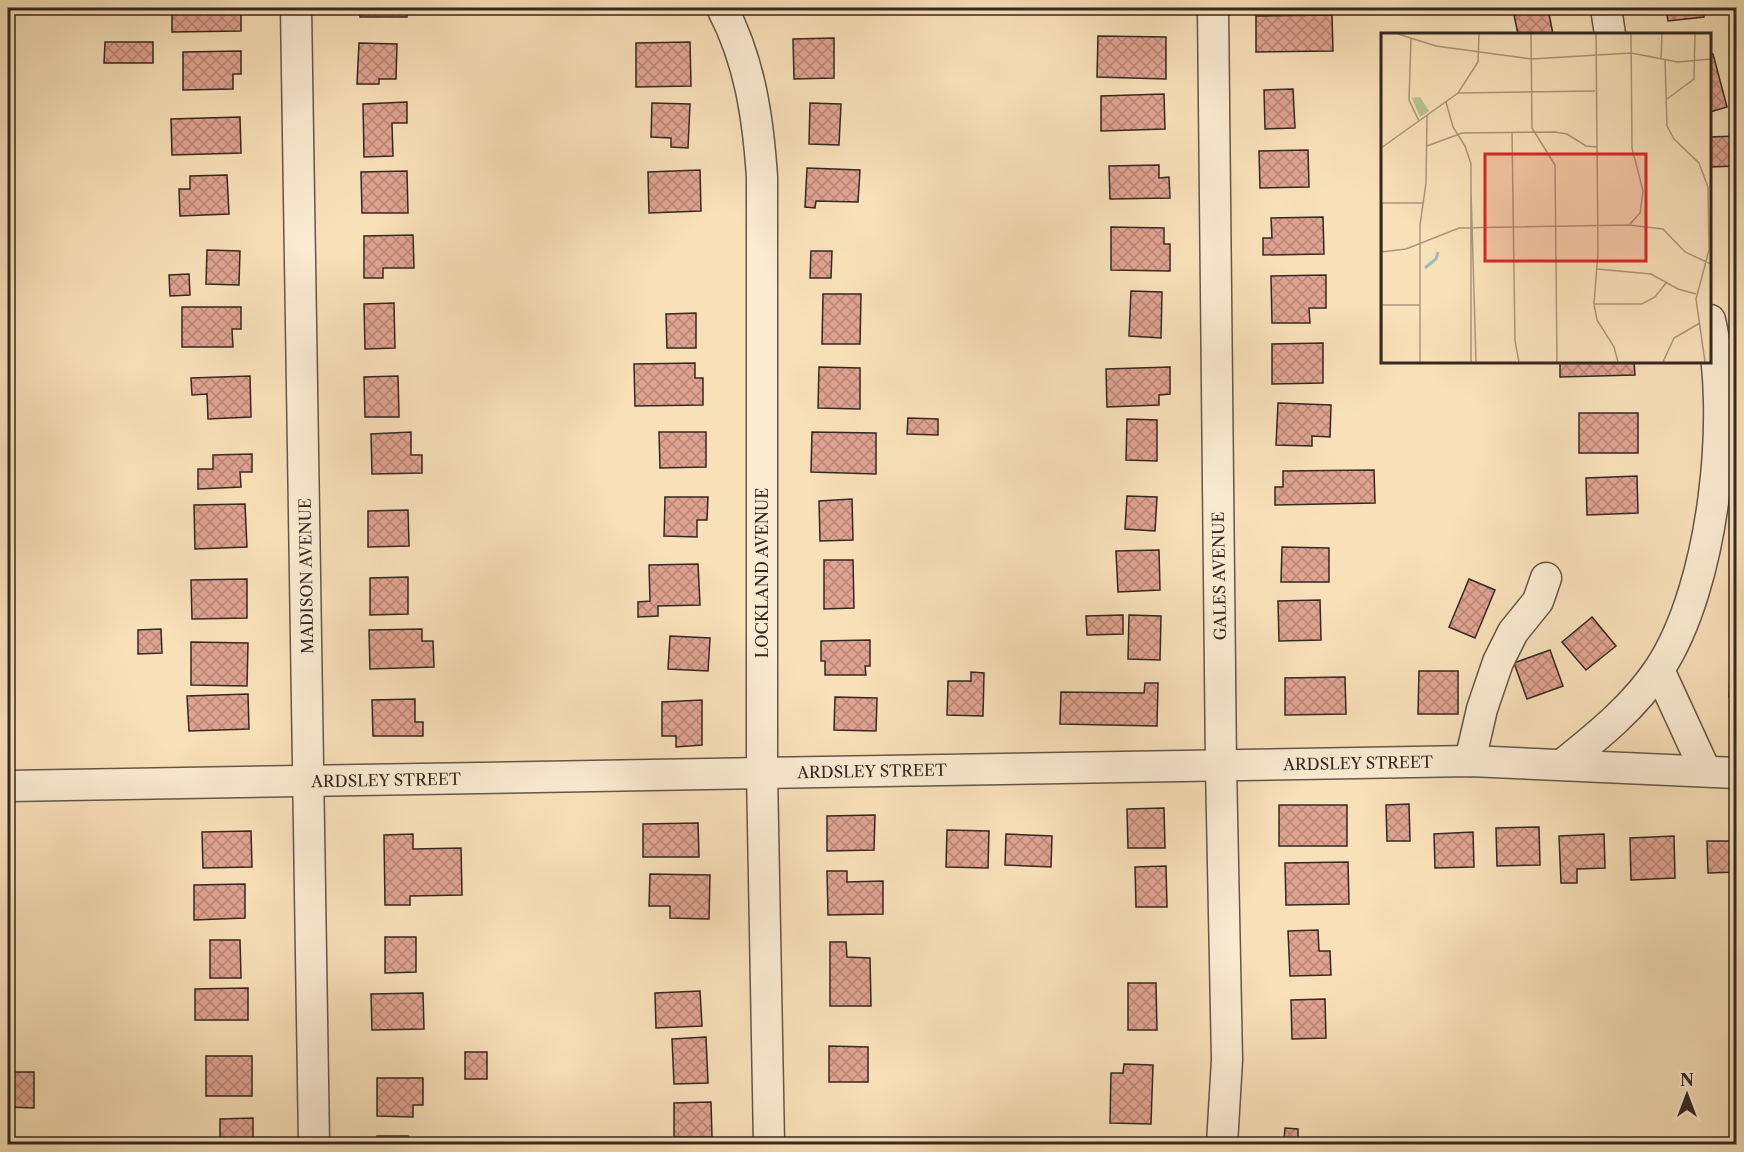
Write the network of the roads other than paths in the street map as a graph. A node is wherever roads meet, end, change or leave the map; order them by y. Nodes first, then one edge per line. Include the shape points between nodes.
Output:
1 (296, 8) edge
2 (722, 8) edge
3 (1213, 8) edge
4 (1606, 8) edge
5 (1610, 33) edge
6 (1711, 325) edge
7 (1546, 578) dead end
8 (1659, 670) junction
9 (1470, 761) junction
10 (1563, 764) junction
11 (1221, 766) junction
12 (1705, 770) junction
13 (762, 772) junction
14 (1737, 773) edge
15 (309, 782) junction
16 (8, 786) edge
17 (314, 1144) edge
18 (769, 1144) edge
19 (1222, 1144) edge

1 - 15 street, MADISON AVENUE
2 - 13 street, LOCKLAND AVENUE via 746,65 758,119 762,177
3 - 11 street, GALES AVENUE
4 - 5 street
6 - 8 street via 1718,399 1716,465 1706,540 1681,628
7 - 9 street via 1538,602 1513,632 1498,662
8 - 10 street via 1615,723
8 - 12 street
9 - 10 street, ARDSLEY STREET
9 - 11 street, ARDSLEY STREET
10 - 12 street, ARDSLEY STREET
11 - 13 street, ARDSLEY STREET
11 - 19 street, GALES AVENUE via 1227,1060
12 - 14 street, ARDSLEY STREET
13 - 15 street, ARDSLEY STREET
13 - 18 street, LOCKLAND AVENUE
15 - 16 street, ARDSLEY STREET
15 - 17 street, MADISON AVENUE

